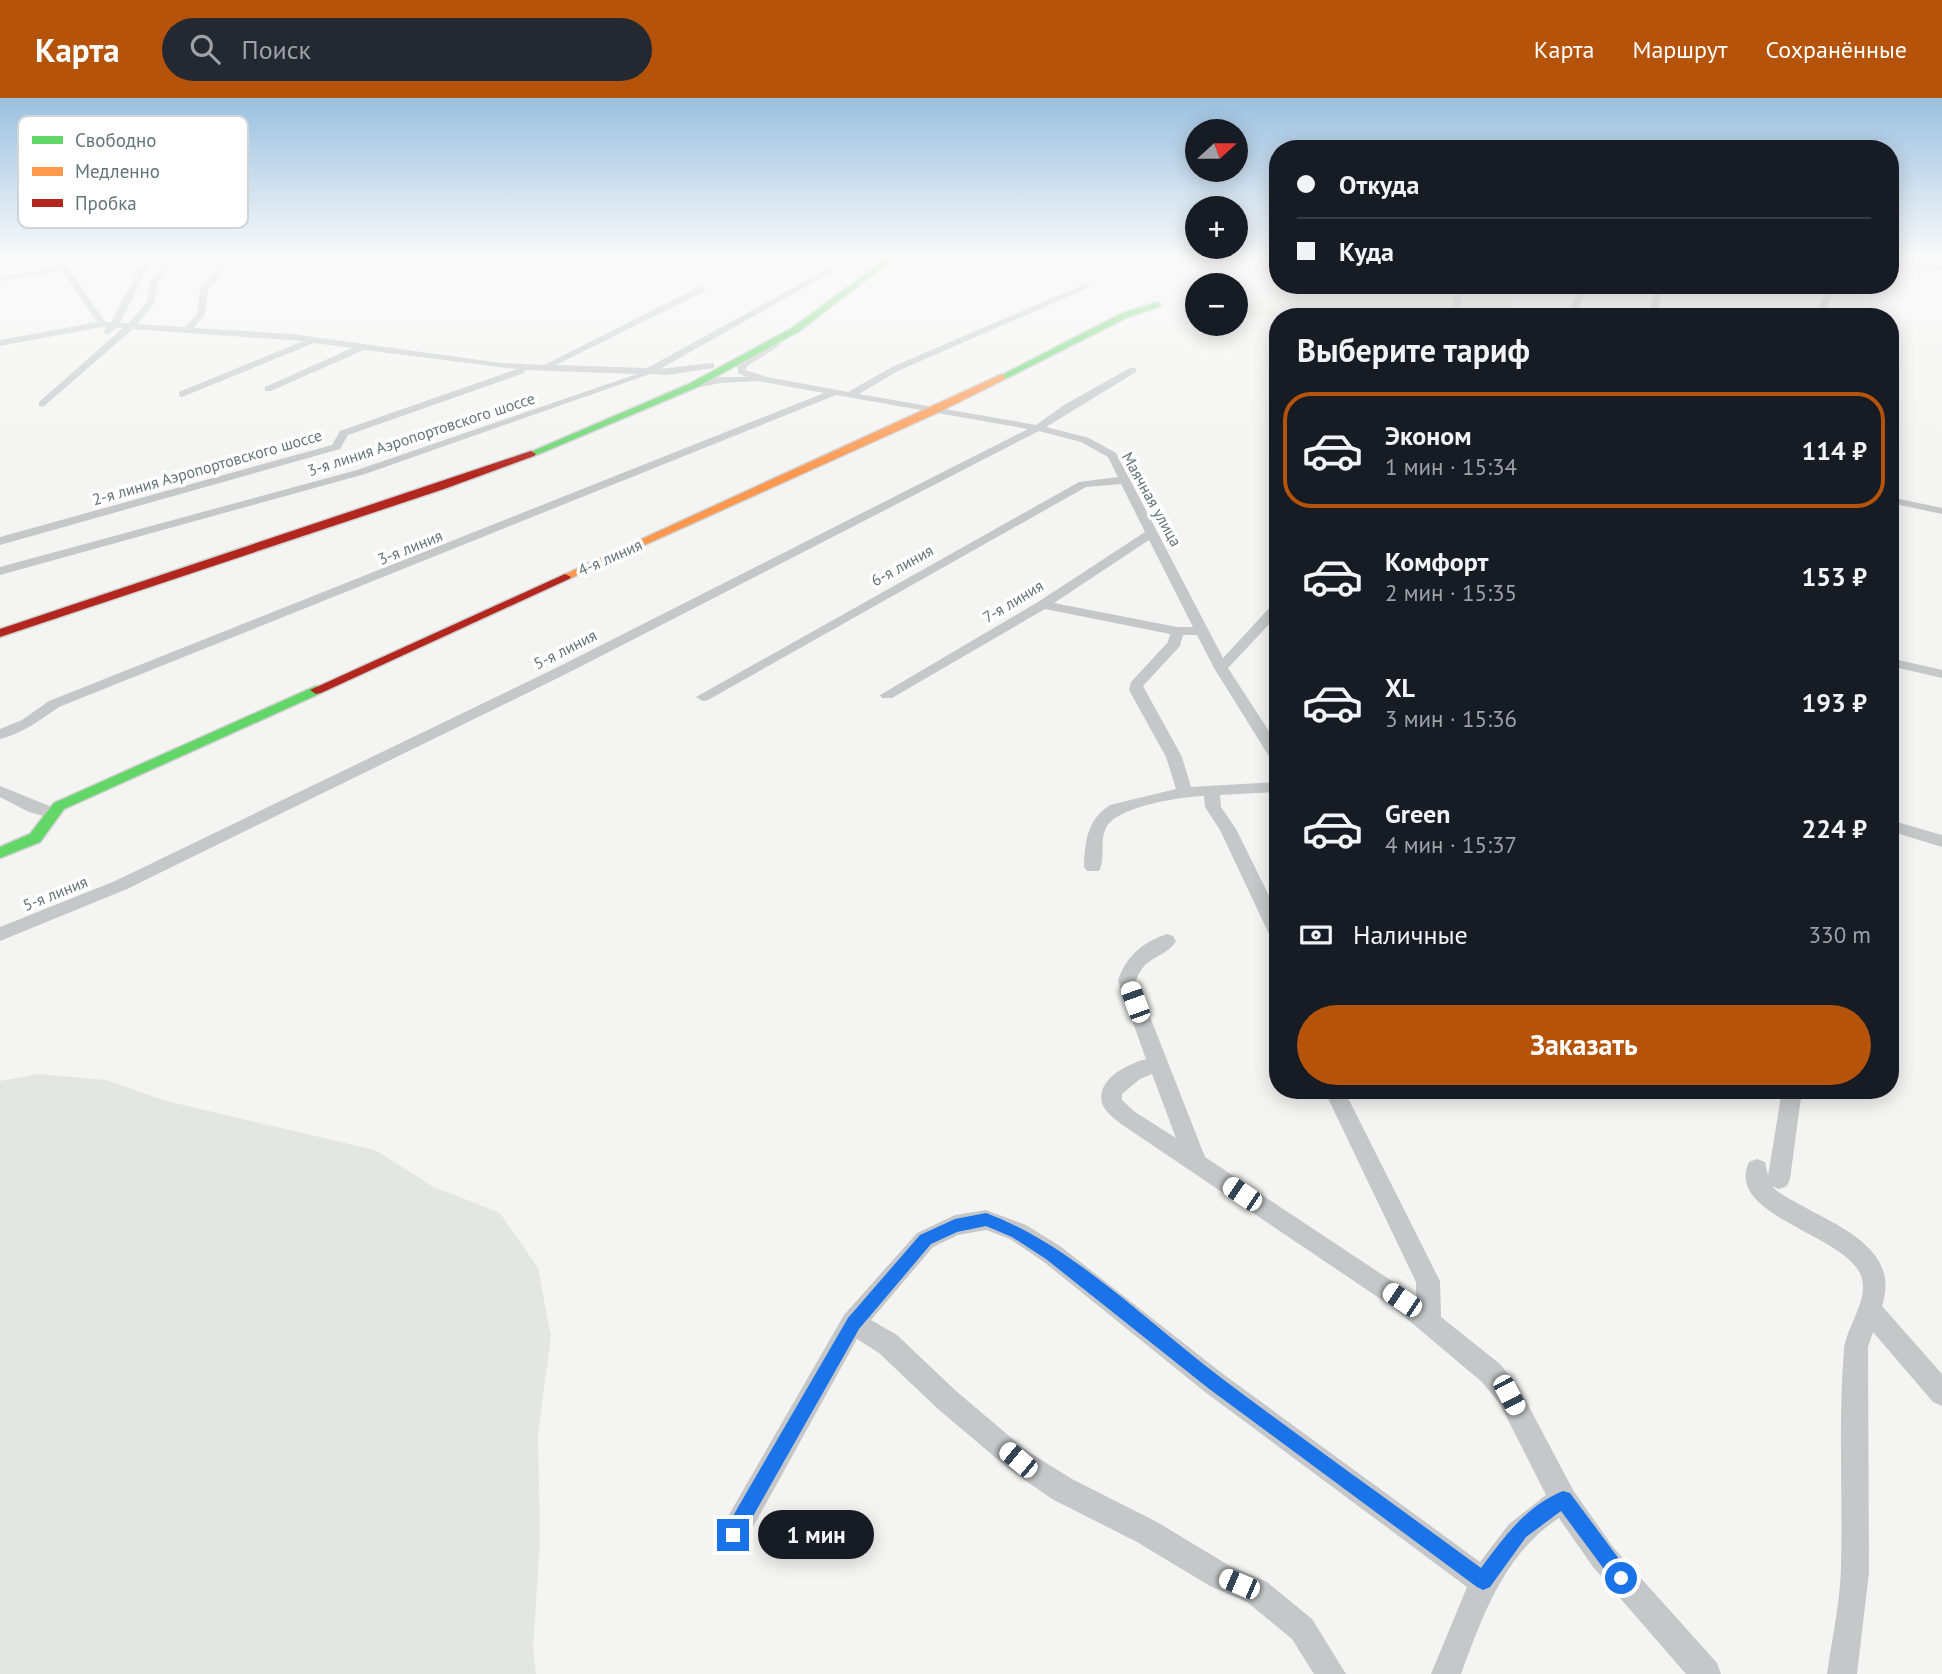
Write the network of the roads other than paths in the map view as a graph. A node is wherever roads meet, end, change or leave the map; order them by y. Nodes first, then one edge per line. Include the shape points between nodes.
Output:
1 (72, 330) edge
2 (109, 330) edge
3 (127, 330) edge
4 (181, 330) edge
5 (187, 330) joint
6 (620, 330) edge
7 (725, 330) edge
8 (771, 330) edge
9 (790, 330) edge
10 (798, 330) edge
11 (985, 330) edge
12 (1096, 330) edge
13 (315, 340) junction
14 (0, 343) edge
15 (362, 347) junction
16 (72, 366) dead end
17 (531, 367) junction
18 (543, 368) junction
19 (652, 370) junction
20 (1133, 370) dead end
21 (765, 380) junction
22 (678, 381) junction
23 (268, 389) dead end
24 (834, 393) junction
25 (182, 394) dead end
26 (849, 395) junction
27 (43, 404) dead end
28 (934, 411) junction
29 (1038, 428) junction
30 (1125, 480) junction
31 (1899, 502) edge
32 (1942, 512) edge
33 (1153, 532) junction
34 (14, 549) edge
35 (0, 570) edge
36 (1043, 604) junction
37 (1269, 617) edge
38 (0, 623) edge
39 (1177, 631) junction
40 (1204, 631) junction
41 (0, 633) edge
42 (1899, 664) edge
43 (1221, 668) junction
44 (1942, 674) edge
45 (887, 695) dead end
46 (703, 697) dead end
47 (0, 734) edge
48 (1269, 744) edge
49 (1269, 787) edge
50 (1212, 789) junction
51 (0, 791) edge
52 (1186, 792) junction
53 (55, 809) junction
54 (1899, 828) edge
55 (1942, 841) edge
56 (0, 853) edge
57 (1093, 867) dead end
58 (1269, 915) edge
59 (0, 933) edge
60 (1167, 941) dead end
61 (1158, 1064) junction
62 (1338, 1099) edge
63 (1789, 1099) edge
64 (1196, 1163) junction
65 (1870, 1310) junction
66 (1429, 1321) junction
67 (853, 1323) junction
68 (1942, 1393) edge
69 (1563, 1500) junction
70 (733, 1535) dead end
71 (1483, 1581) junction
72 (1843, 1673) edge
73 (1331, 1674) edge
74 (1446, 1674) edge
75 (1706, 1674) edge

1 - 14 street, Маячная улица
2 - 16 street
3 - 27 street
4 - 5 street, Маячная улица
5 - 13 street, Маячная улица
6 - 18 street
7 - 19 street, 3-я линия Аэропортовского шоссе
8 - 22 main road
9 - 22 main road
10 - 21 street via 740,369
11 - 26 street via 895,369
12 - 28 main road, 4-я линия
13 - 15 street, Маячная улица
13 - 25 street
15 - 17 street, Маячная улица via 467,363
15 - 23 street
17 - 18 street, Маячная улица
17 - 34 street, 2-я линия Аэропортовского шоссе via 344,433 336,447
18 - 19 street, Маячная улица
19 - 22 street, Маячная улица
19 - 34 street, 3-я линия Аэропортовского шоссе via 361,472
20 - 29 street, 5-я линия
21 - 22 street, Маячная улица
21 - 24 street, Маячная улица
22 - 38 main road via 557,437 488,462
22 - 41 main road via 566,441
24 - 26 street, Маячная улица
24 - 47 street, 3-я линия via 54,704
26 - 28 street, Маячная улица
28 - 29 street, Маячная улица
28 - 53 main road, 4-я линия
29 - 30 street, Маячная улица via 1100,446 1112,455
29 - 59 street, 5-я линия via 539,682 121,885
30 - 33 street, Маячная улица
30 - 46 street, 6-я линия via 1083,484
31 - 32 street
33 - 36 street, 7-я линия
33 - 40 street, Маячная улица
34 - 35 street, 3-я линия Аэропортовского шоссе
36 - 39 street
36 - 45 street, 7-я линия
37 - 43 street
39 - 40 street
39 - 52 street via 1175,643 1136,690 1174,757
40 - 43 street, Маячная улица
42 - 44 street
43 - 48 street, Маячная улица
49 - 50 street
50 - 52 street
50 - 58 street via 1213,807
51 - 53 street via 36,808
52 - 57 street via 1107,814 1093,837
53 - 56 main road via 30,842
54 - 55 street
60 - 61 street via 1140,956 1127,981
61 - 64 street
61 - 64 street via 1126,1076 1112,1091 1112,1103
62 - 66 street via 1428,1281
63 - 65 street via 1768,1174 1758,1184 1767,1197 1858,1251 1868,1262 1875,1291
64 - 66 street
65 - 68 street
65 - 72 street via 1856,1347 1855,1572
66 - 69 street via 1491,1373 1509,1395
67 - 70 street
67 - 71 street via 925,1240 955,1226 986,1220 1018,1232
67 - 73 street via 888,1344 1018,1460 1282,1610 1301,1629
69 - 71 street via 1519,1531
69 - 75 street via 1603,1557
71 - 74 street

